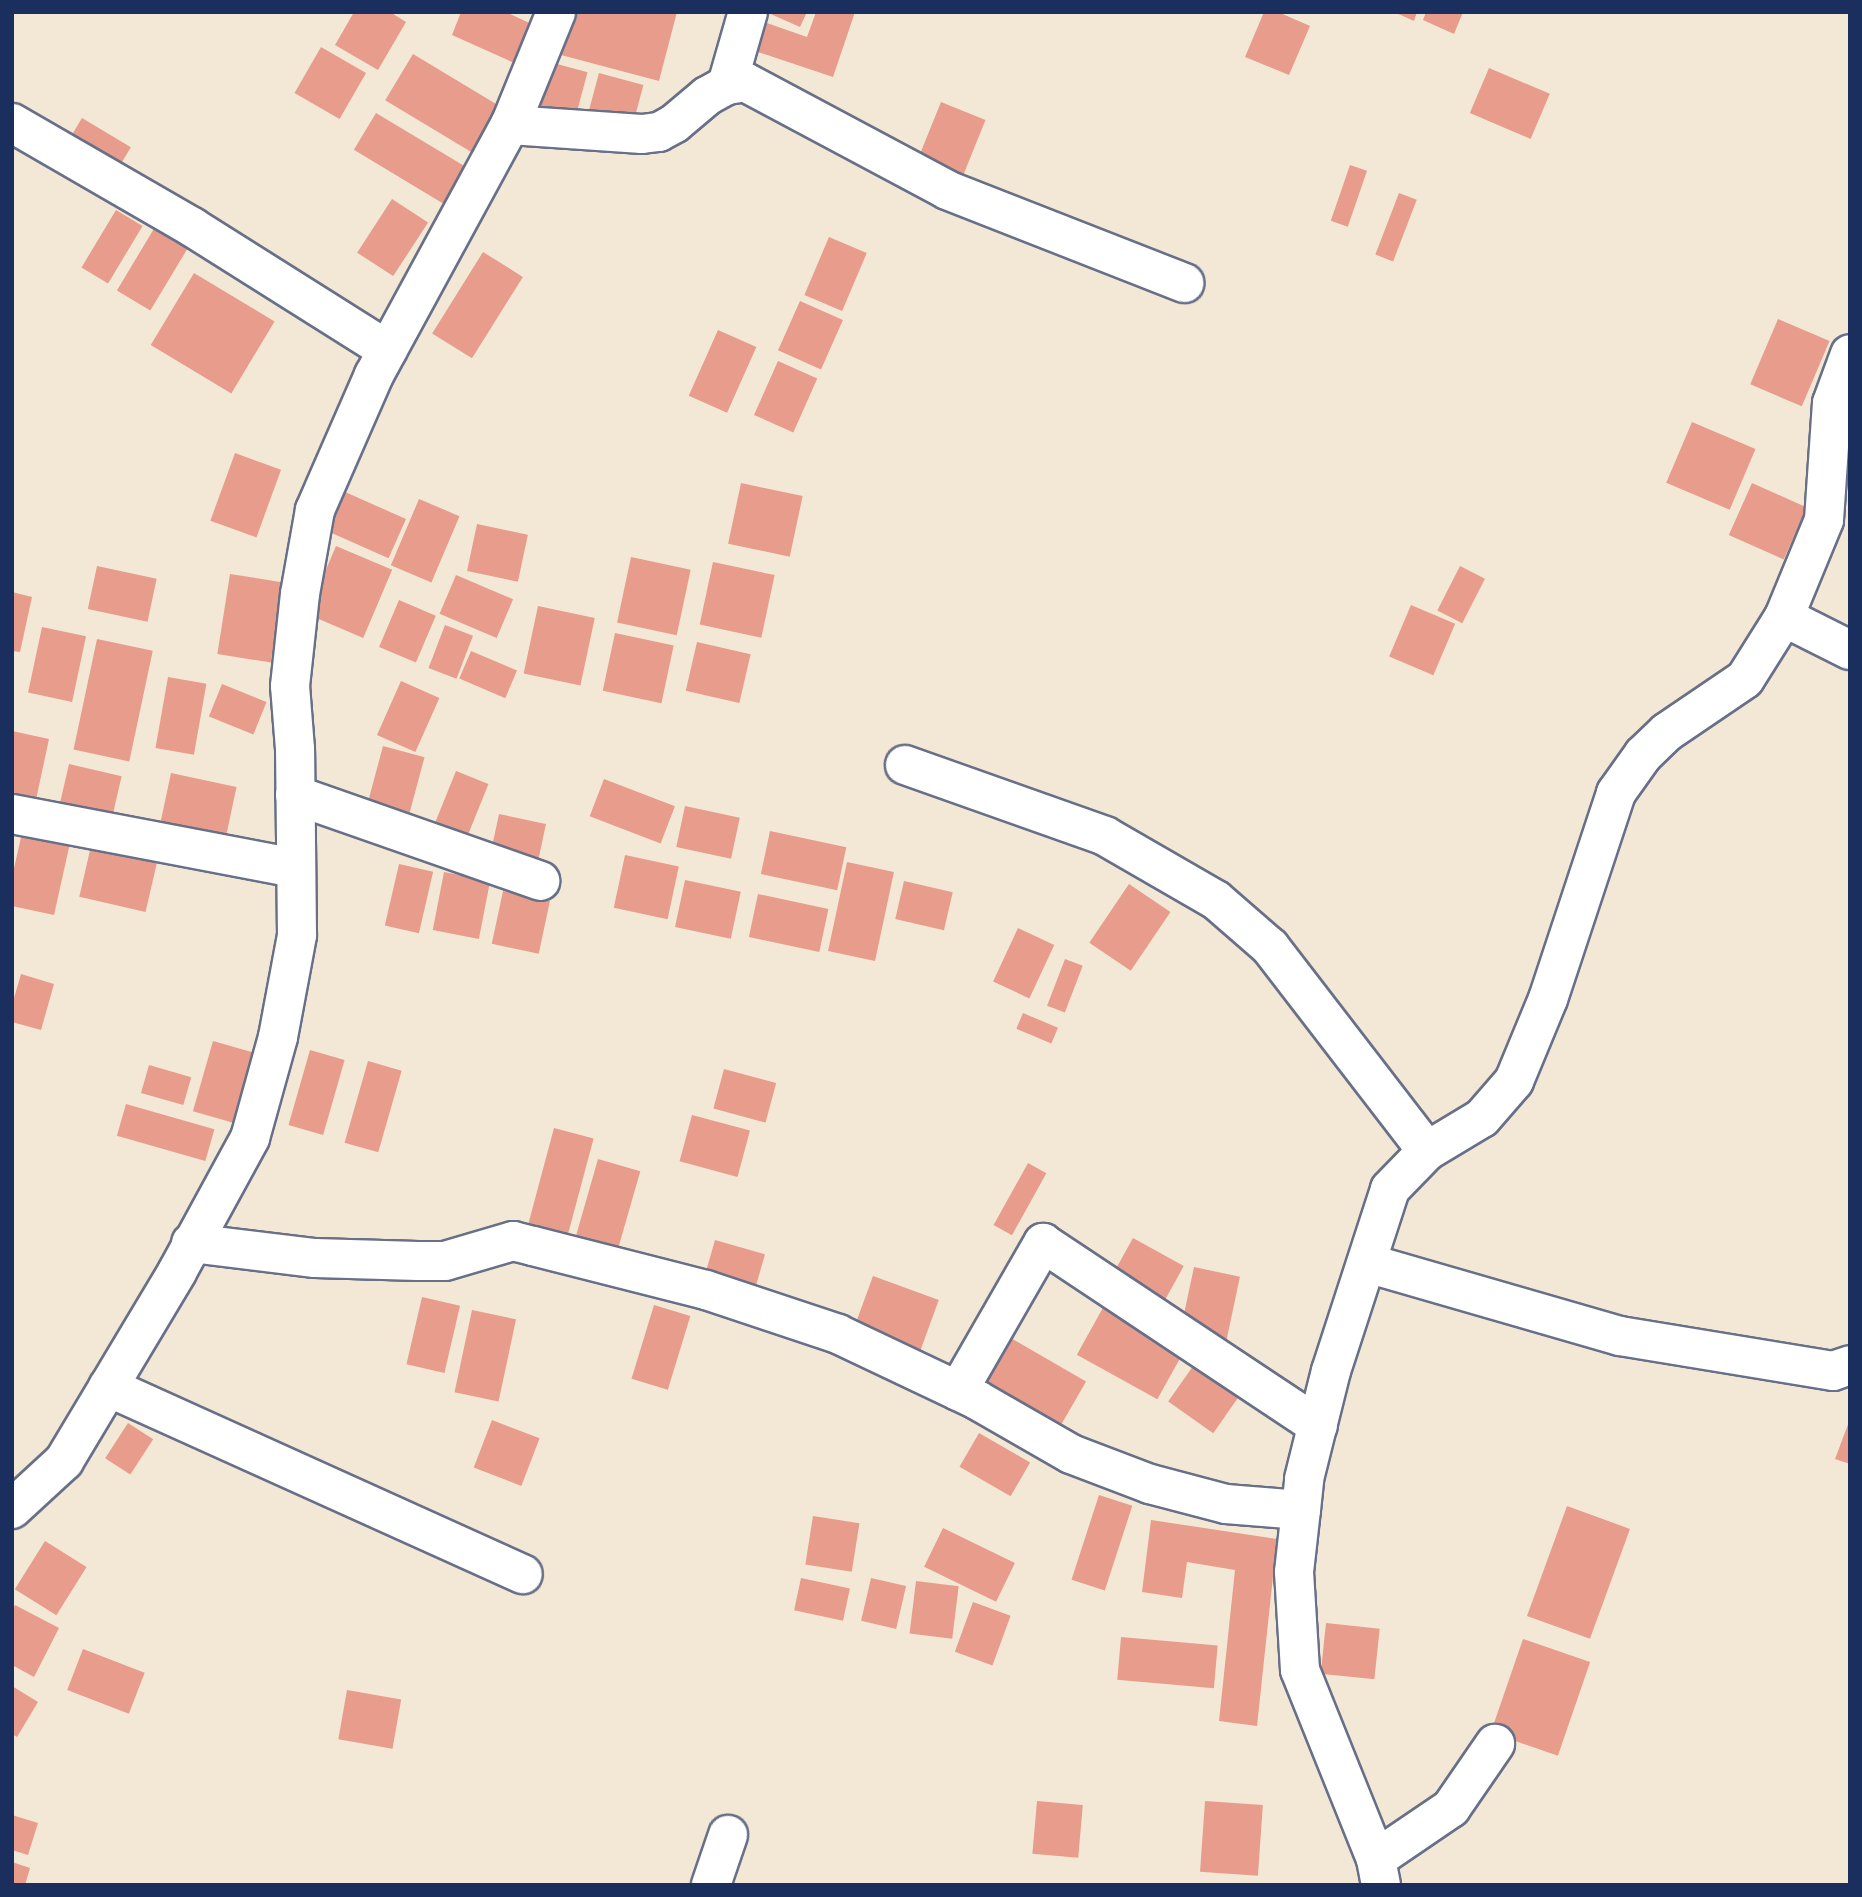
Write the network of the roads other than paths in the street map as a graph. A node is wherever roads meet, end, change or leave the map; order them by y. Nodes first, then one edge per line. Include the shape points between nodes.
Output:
1 (555, 12) edge
2 (748, 12) edge
3 (727, 85) junction
4 (12, 123) edge
5 (510, 125) junction
6 (1184, 283) dead end
7 (387, 350) junction
8 (1850, 354) edge
9 (1784, 617) junction
10 (1850, 650) edge
11 (905, 765) dead end
12 (295, 795) junction
13 (12, 814) edge
14 (295, 868) junction
15 (540, 881) dead end
16 (1427, 1151) junction
17 (191, 1242) junction
18 (1367, 1263) junction
19 (1850, 1365) edge
20 (108, 1387) junction
21 (958, 1391) junction
22 (1318, 1426) junction
23 (17, 1496) edge
24 (1301, 1510) junction
25 (523, 1574) dead end
26 (1495, 1744) dead end
27 (728, 1835) dead end
28 (1379, 1872) edge
29 (710, 1885) edge

1 - 5 street
2 - 3 street
3 - 5 street via 659,132
3 - 6 street via 745,82 947,190
4 - 7 street via 192,227
5 - 7 street
7 - 12 street via 315,510 290,686
8 - 9 street via 1832,403 1824,520
9 - 10 street
9 - 16 street via 1745,680 1667,732 1643,755 1616,793 1548,999 1514,1081 1482,1118
11 - 16 street via 1105,836 1216,900 1270,947
12 - 14 street
12 - 15 street
13 - 14 street
14 - 17 street via 297,935 278,1037 250,1138
16 - 18 street via 1390,1189
17 - 20 street
17 - 21 street via 352,1261 445,1261 513,1241 706,1290 838,1334
18 - 19 street via 1620,1336 1833,1371
18 - 22 street
20 - 23 street via 64,1461
20 - 25 street
21 - 22 street via 1043,1243
21 - 24 street via 1071,1454 1150,1485 1226,1504
22 - 24 street
24 - 28 street via 1294,1572 1300,1670
26 - 28 street via 1451,1808
27 - 29 street

